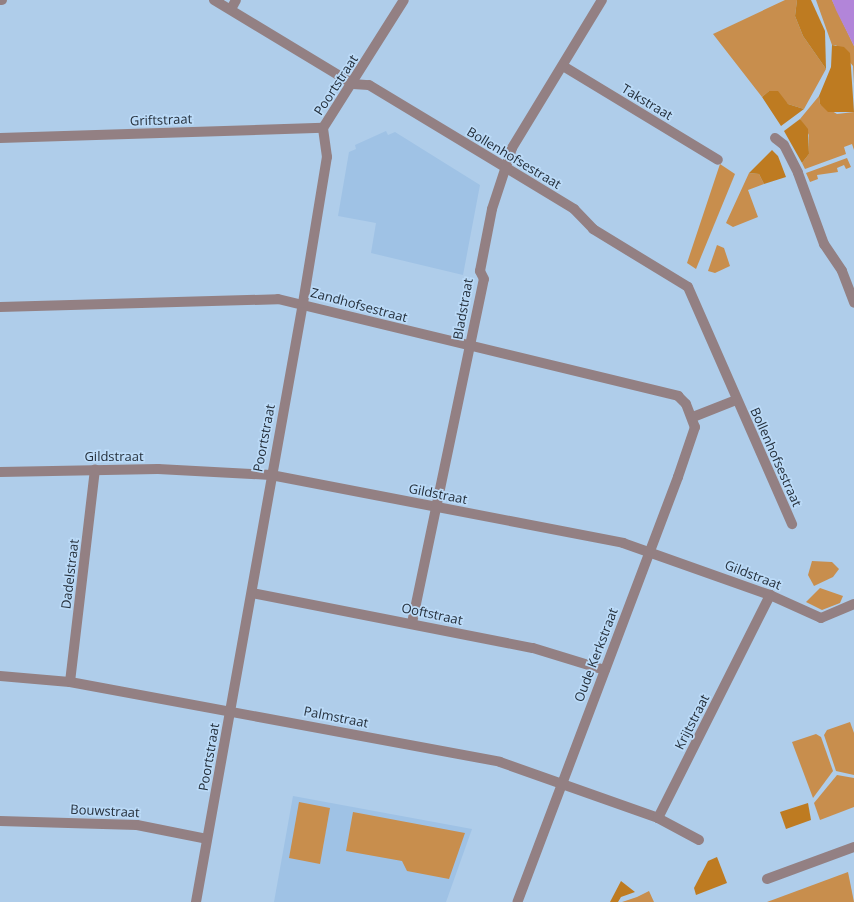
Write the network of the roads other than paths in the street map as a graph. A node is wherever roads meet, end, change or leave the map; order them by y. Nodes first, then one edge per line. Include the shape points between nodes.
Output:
1 (214, 0) edge
2 (404, 0) edge
3 (602, 0) edge
4 (233, 4) edge
5 (563, 66) junction
6 (352, 84) junction
7 (323, 128) junction
8 (0, 138) edge
9 (775, 138) dead end
10 (718, 160) dead end
11 (505, 167) junction
12 (303, 303) junction
13 (854, 303) edge
14 (0, 307) edge
15 (470, 344) junction
16 (736, 400) junction
17 (693, 417) junction
18 (95, 469) junction
19 (0, 472) edge
20 (270, 474) junction
21 (436, 507) junction
22 (792, 524) dead end
23 (649, 551) junction
24 (252, 593) junction
25 (770, 595) junction
26 (854, 604) edge
27 (412, 622) junction
28 (605, 670) junction
29 (0, 676) edge
30 (70, 682) junction
31 (231, 709) junction
32 (561, 783) junction
33 (658, 818) junction
34 (0, 821) edge
35 (207, 839) junction
36 (699, 840) dead end
37 (854, 847) edge
38 (767, 879) dead end
39 (196, 902) edge
40 (517, 902) edge

1 - 4 street, Bollenhofsestraat
2 - 6 street, Poortstraat
3 - 5 street, Bladstraat
4 - 6 street, Bollenhofsestraat
5 - 10 street, Takstraat
5 - 11 street, Bladstraat via 512,148
6 - 7 street, Poortstraat
6 - 11 street, Bollenhofsestraat via 369,85
7 - 8 street, Griftstraat
7 - 12 street, Poortstraat via 326,157
9 - 13 street via 784,145 798,173 824,244 842,271
11 - 15 street, Bladstraat via 492,209 480,271 484,279
11 - 16 street, Bollenhofsestraat via 574,209 593,229 688,287
12 - 14 street, Zandhofsestraat via 278,299
12 - 15 street, Zandhofsestraat via 452,343
12 - 20 street, Poortstraat
15 - 17 street, Zandhofsestraat via 678,396
15 - 21 street, Bladstraat
16 - 17 street, Bollenhofsestraat
16 - 22 street, Bollenhofsestraat via 755,435
17 - 23 street, Oude Kerkstraat via 695,427
18 - 19 street, Gildstraat
18 - 20 street, Gildstraat
18 - 30 street, Dadelstraat
20 - 21 street, Gildstraat
20 - 24 street, Poortstraat
21 - 23 street, Gildstraat via 623,543
21 - 27 street, Bladstraat
23 - 25 street, Gildstraat
23 - 28 street, Oude Kerkstraat
24 - 27 street, Ooftstraat
24 - 31 street, Poortstraat
25 - 26 street, Gildstraat via 821,618
25 - 33 street, Krijtstraat
27 - 28 street, Ooftstraat via 533,648
28 - 32 street, Oude Kerkstraat
29 - 30 street, Palmstraat
30 - 31 street, Palmstraat
31 - 32 street, Palmstraat via 500,762
31 - 35 street, Poortstraat
32 - 33 street, Palmstraat
32 - 40 street, Oude Kerkstraat
33 - 36 street
34 - 35 street, Bouwstraat via 137,825
35 - 39 street, Poortstraat
37 - 38 street

